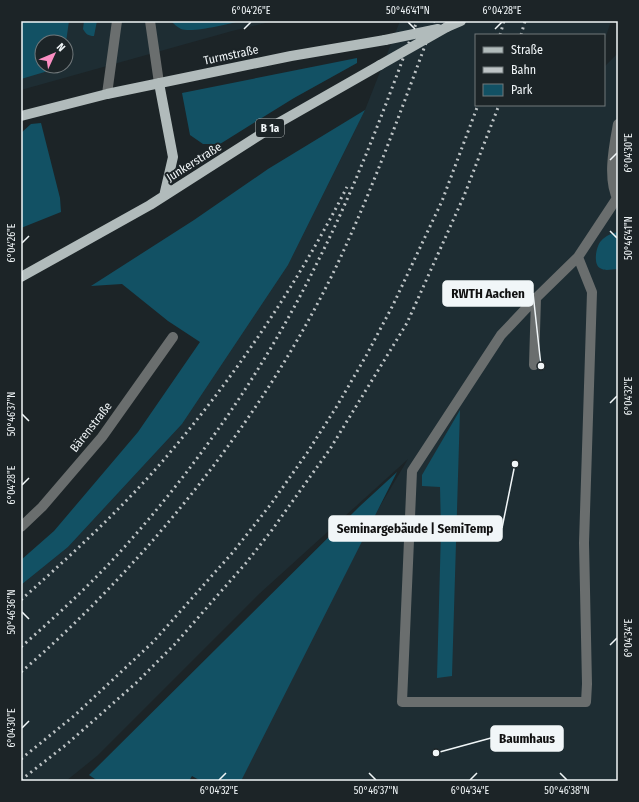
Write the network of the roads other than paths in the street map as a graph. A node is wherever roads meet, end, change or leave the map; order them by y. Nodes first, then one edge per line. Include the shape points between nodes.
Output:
1 (117, 21) edge
2 (150, 21) edge
3 (461, 21) edge
4 (447, 27) junction
5 (380, 65) joint
6 (159, 83) junction
7 (107, 94) junction
8 (21, 116) edge
9 (618, 124) edge
10 (164, 196) junction
11 (617, 199) edge
12 (578, 257) junction
13 (21, 278) edge
14 (536, 298) junction
15 (173, 336) dead end
16 (534, 365) dead end
17 (21, 527) edge

1 - 7 street
2 - 6 street
3 - 4 main road, Turmstraße / B 1a
4 - 5 main road, Turmstraße / B 1a, bridge
4 - 6 main road, Turmstraße / B 1a, bridge
5 - 10 main road, Junkerstraße / B 1a via 280,122
6 - 7 main road, Turmstraße / B 1a
6 - 10 main road via 173,158
7 - 8 main road, Turmstraße / B 1a
9 - 11 street via 612,153
10 - 13 main road, Junkerstraße / B 1a
11 - 12 street
12 - 14 street
12 - 14 street via 592,292 584,543 586,702 402,702 412,471 501,335
14 - 16 street
15 - 17 street, Bärenstraße via 102,437 42,507

